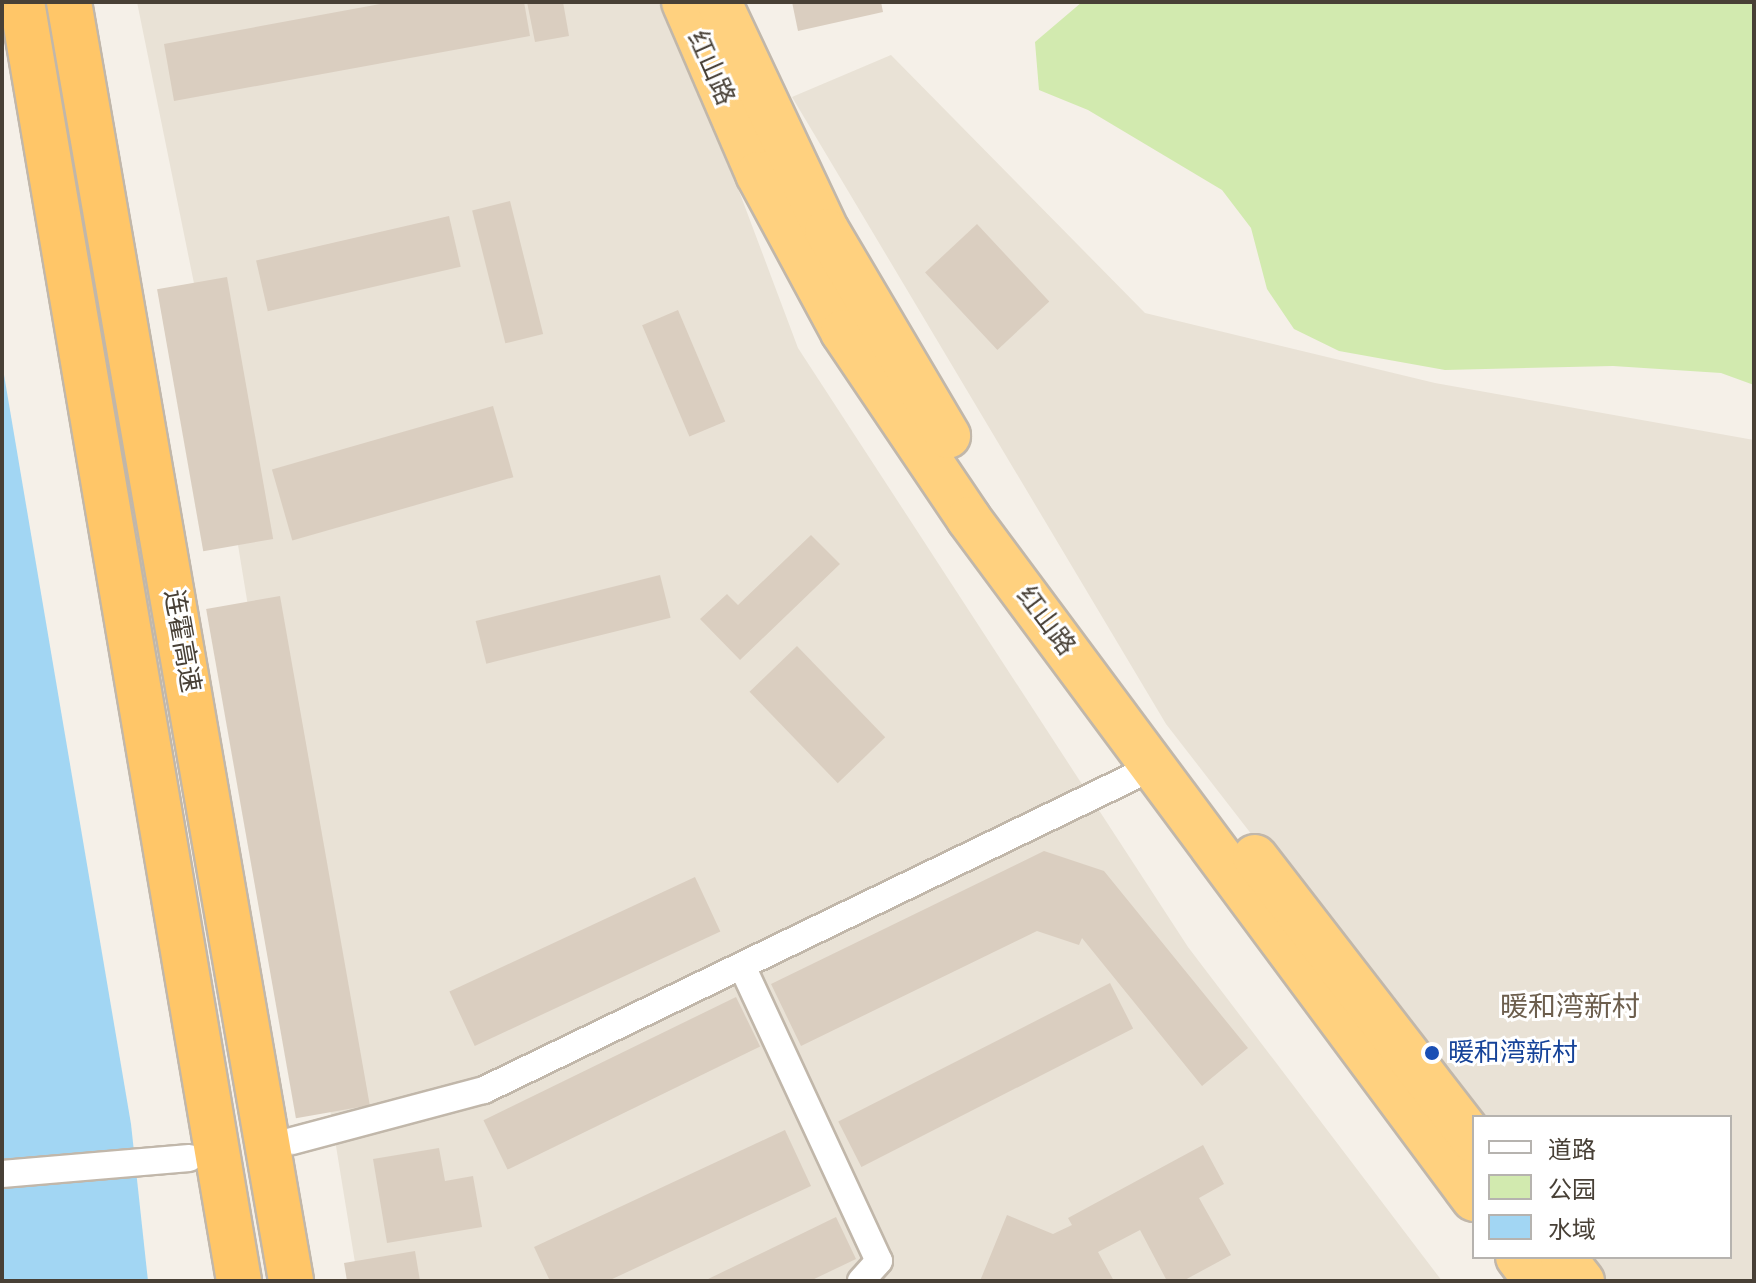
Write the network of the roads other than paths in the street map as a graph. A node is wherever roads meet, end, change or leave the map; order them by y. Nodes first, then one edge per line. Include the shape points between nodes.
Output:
1 (22, 2) edge
2 (69, 2) edge
3 (684, 2) edge
4 (719, 2) edge
5 (1155, 766) junction
6 (742, 966) junction
7 (1472, 1137) edge
8 (292, 1141) dead end
9 (189, 1158) dead end
10 (2, 1174) edge
11 (1472, 1196) edge
12 (1520, 1259) edge
13 (1565, 1259) edge
14 (239, 1281) edge
15 (291, 1281) edge
16 (861, 1281) edge
17 (1536, 1281) edge
18 (1582, 1281) edge

1 - 14 highway, 连霍高速
2 - 15 highway, 连霍高速
3 - 5 highway, 红山路 via 758,174 843,332 969,519
4 - 7 highway, 红山路 via 827,231 989,499 1173,751
5 - 6 street
5 - 11 highway, 红山路
6 - 8 street via 484,1090
6 - 16 street via 879,1261
9 - 10 street
12 - 17 highway
13 - 18 highway

